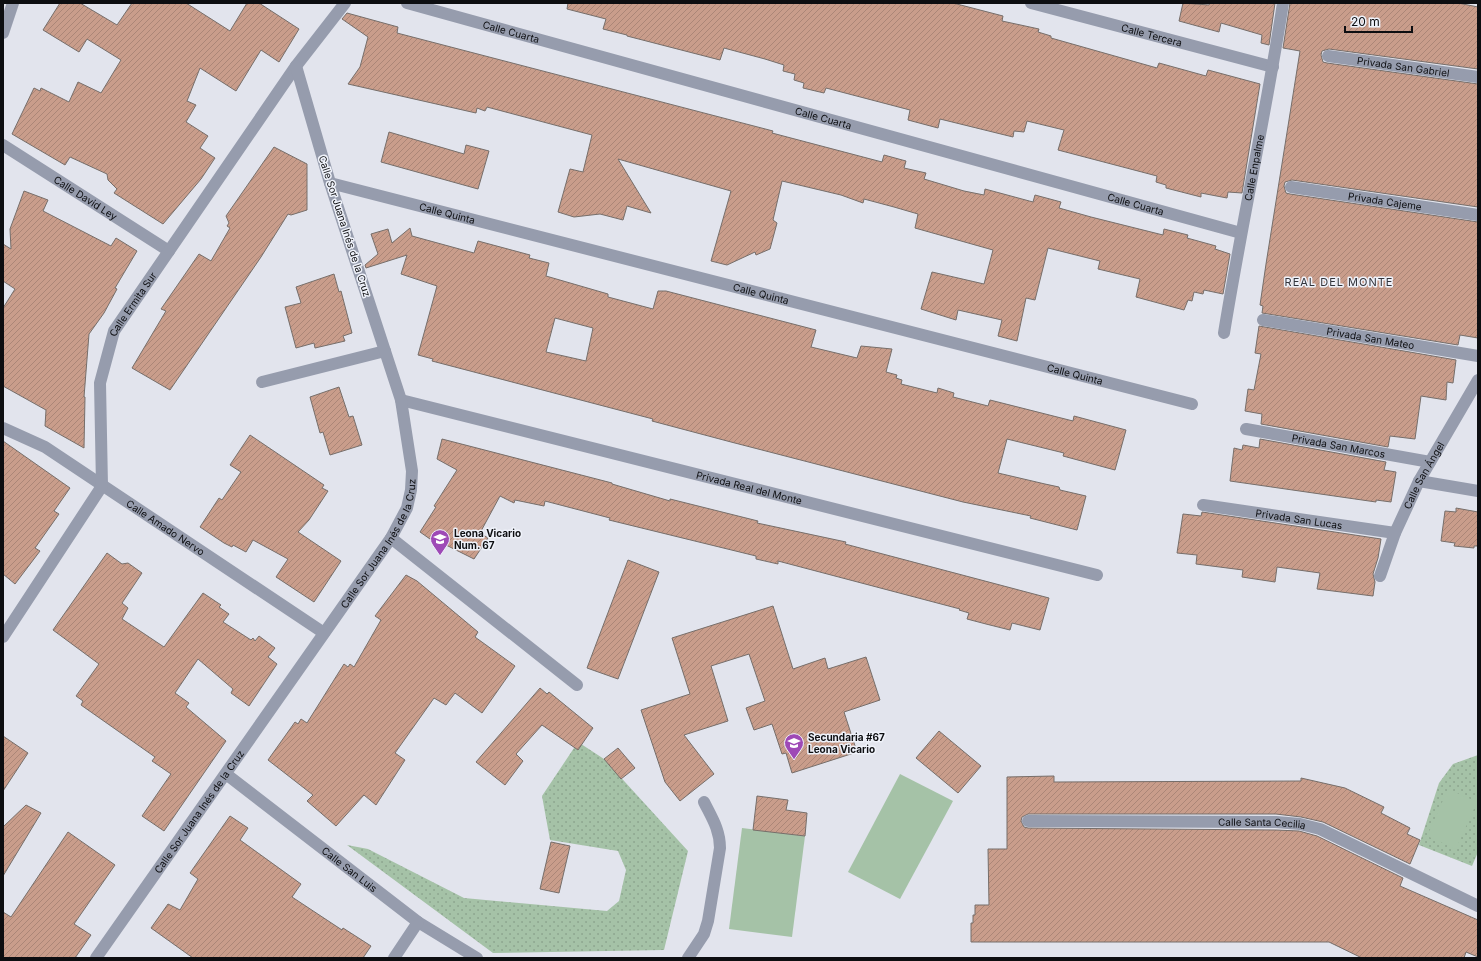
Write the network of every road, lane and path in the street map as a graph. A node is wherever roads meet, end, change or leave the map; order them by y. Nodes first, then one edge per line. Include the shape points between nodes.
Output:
1 (12, 3) edge
2 (345, 3) edge
3 (407, 3) edge
4 (1031, 3) edge
5 (1283, 3) edge
6 (3, 33) edge
7 (1328, 56) dead end
8 (296, 66) junction
9 (1273, 67) junction
10 (1478, 77) edge
11 (3, 145) edge
12 (330, 183) junction
13 (1292, 187) dead end
14 (1478, 215) edge
15 (1240, 233) junction
16 (169, 251) junction
17 (1263, 320) dead end
18 (1224, 332) dead end
19 (385, 351) junction
20 (1478, 356) edge
21 (1478, 380) edge
22 (262, 382) dead end
23 (401, 400) junction
24 (1192, 404) dead end
25 (3, 428) edge
26 (1246, 429) dead end
27 (1430, 462) junction
28 (1419, 481) junction
29 (102, 486) junction
30 (1478, 491) edge
31 (1203, 505) dead end
32 (1395, 533) junction
33 (391, 538) junction
34 (1097, 575) dead end
35 (1380, 576) dead end
36 (324, 634) junction
37 (3, 637) edge
38 (577, 685) dead end
39 (226, 774) junction
40 (704, 802) dead end
41 (1028, 821) dead end
42 (1478, 906) edge
43 (418, 922) junction
44 (96, 958) edge
45 (394, 958) edge
46 (477, 958) edge
47 (688, 958) edge

1 - 6 street
2 - 8 street, Calle Ermita Sur
3 - 15 street, Calle Cuarta
4 - 9 street, Calle Tercera
5 - 9 street, Calle Enpalme
7 - 10 street, Privada San Gabriel
8 - 12 street, Calle Sor Juana Inés de la Cruz
8 - 16 street, Calle Ermita Sur
9 - 15 street, Calle Enpalme
11 - 16 street, Calle David Ley
12 - 19 street, Calle Sor Juana Inés de la Cruz
12 - 24 street, Calle Quinta
13 - 14 street, Privada Cajeme
15 - 18 street, Calle Enpalme
16 - 29 street, Calle Ermita Sur via 114,331 100,383
17 - 20 street, Privada San Mateo
19 - 22 street
19 - 23 street, Calle Sor Juana Inés de la Cruz
21 - 27 street, Calle San Ángel
23 - 33 street, Calle Sor Juana Inés de la Cruz via 412,471 411,490 407,508
23 - 34 street, Privada Real del Monte
25 - 29 street, Calle Amado Nervo via 45,447
26 - 27 street, Privada San Marcos
27 - 28 street, Calle San Ángel
28 - 30 street
28 - 32 street, Calle San Ángel
29 - 36 street, Calle Amado Nervo
29 - 37 street
31 - 32 street, Privada San Lucas
32 - 35 street, Calle San Ángel
33 - 36 street, Calle Sor Juana Inés de la Cruz
33 - 38 street
36 - 39 street, Calle Sor Juana Inés de la Cruz
39 - 43 street, Calle San Luis
39 - 44 street, Calle Sor Juana Inés de la Cruz
40 - 47 street via 717,827 720,848 708,921 704,934
41 - 42 street, Calle Santa Cecilia via 1300,824 1346,840
43 - 45 street
43 - 46 street, Calle San Luis

